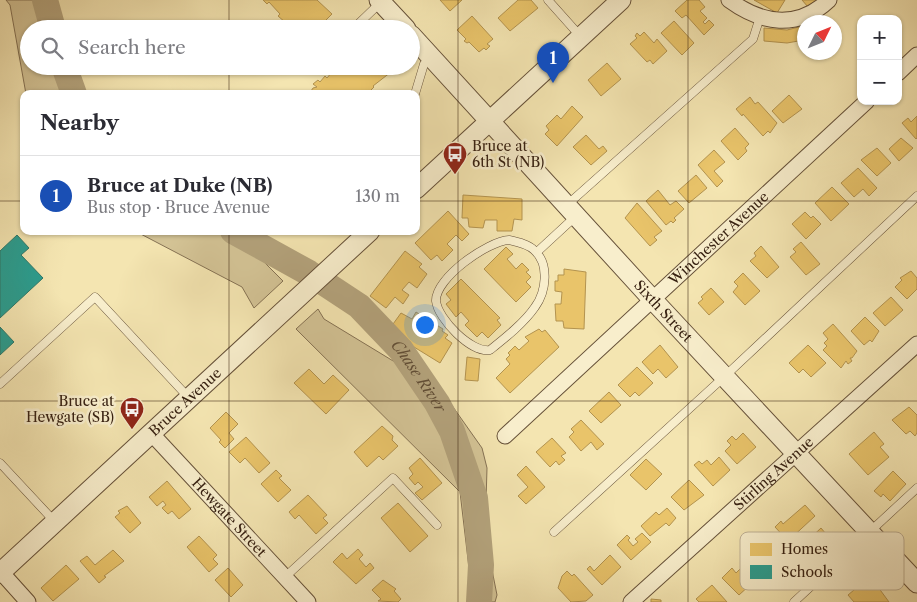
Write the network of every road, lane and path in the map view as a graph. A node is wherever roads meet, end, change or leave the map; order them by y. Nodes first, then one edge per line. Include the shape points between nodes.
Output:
1 (548, 0) edge
2 (621, 0) edge
3 (729, 0) edge
4 (829, 0) edge
5 (380, 1) edge
6 (760, 17) junction
7 (362, 20) edge
8 (398, 20) edge
9 (581, 36) junction
10 (420, 44) edge
11 (431, 56) junction
12 (917, 56) edge
13 (902, 69) edge
14 (416, 90) edge
15 (863, 105) edge
16 (490, 121) junction
17 (420, 185) edge
18 (917, 196) edge
19 (572, 211) junction
20 (366, 235) edge
21 (537, 252) junction
22 (652, 299) junction
23 (917, 344) edge
24 (724, 376) junction
25 (0, 384) edge
26 (190, 398) junction
27 (151, 433) junction
28 (505, 436) dead end
29 (796, 453) junction
30 (0, 464) edge
31 (917, 488) edge
32 (56, 523) junction
33 (437, 525) dead end
34 (554, 532) dead end
35 (869, 532) joint
36 (904, 569) edge
37 (0, 572) edge
38 (285, 577) junction
39 (917, 583) edge
40 (807, 590) edge
41 (28, 602) edge
42 (308, 602) edge
43 (631, 602) edge
44 (794, 602) edge

1 - 9 lane
2 - 9 street
3 - 6 street
4 - 6 street via 809,15 794,20
5 - 7 lane
5 - 8 street
6 - 19 lane via 754,39
9 - 16 street
10 - 11 street, Sixth Street
11 - 14 lane via 424,64
11 - 16 street, Sixth Street
12 - 13 street
15 - 22 street, Winchester Avenue
16 - 17 street
16 - 19 street, Sixth Street
18 - 24 lane
19 - 21 lane
19 - 22 street, Sixth Street
20 - 26 street, Bruce Avenue
21 - 21 lane via 519,243 501,241 482,249 440,288 436,300 438,309 462,339 471,346 490,350 535,308 544,279 542,261
22 - 24 street, Sixth Street
22 - 28 street, Winchester Avenue
23 - 29 street, Stirling Avenue
24 - 29 street, Sixth Street
24 - 34 lane
25 - 26 lane via 95,297
26 - 27 street, Bruce Avenue
27 - 32 street, Bruce Avenue
27 - 38 street, Hewgate Street
29 - 35 street, Sixth Street
29 - 43 street, Stirling Avenue
30 - 32 lane
31 - 35 lane
32 - 37 street, Bruce Avenue
33 - 38 lane via 393,478
36 - 39 street, Sixth Street
37 - 41 street
38 - 42 street, Hewgate Street
40 - 44 lane

